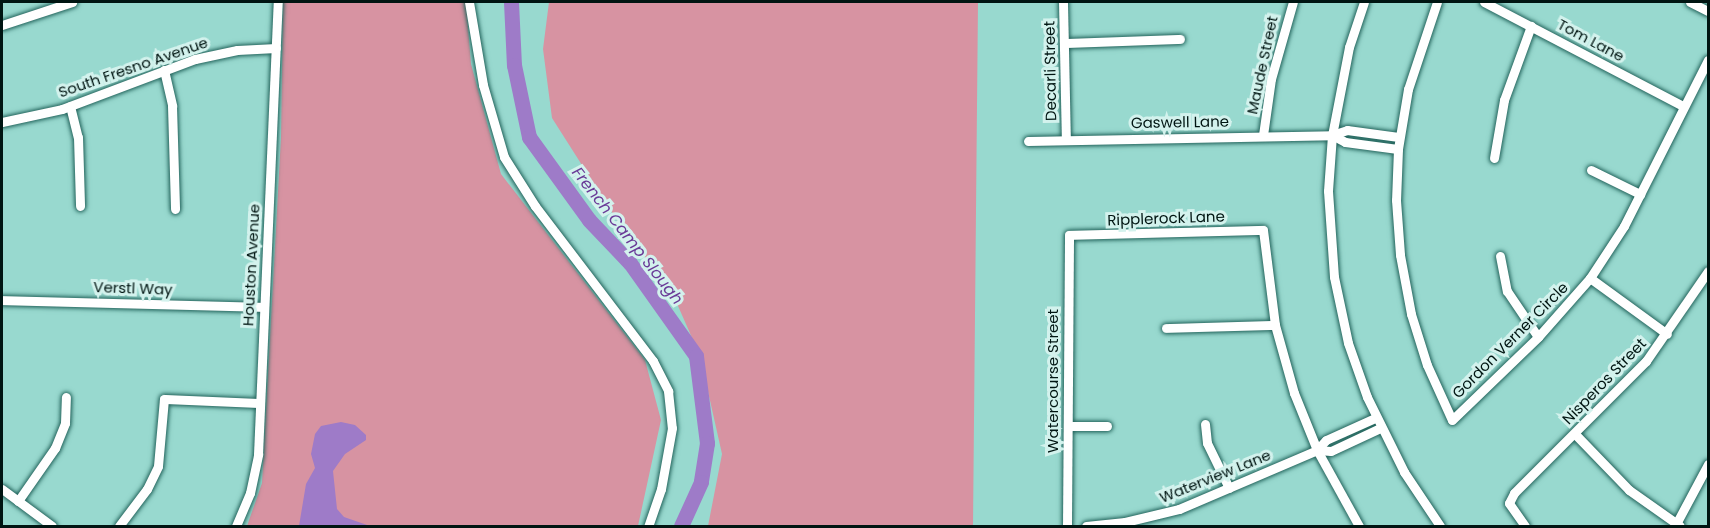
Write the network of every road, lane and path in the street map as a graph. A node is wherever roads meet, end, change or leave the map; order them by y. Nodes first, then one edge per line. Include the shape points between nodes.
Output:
1 (72, 2) edge
2 (278, 2) edge
3 (469, 2) edge
4 (1063, 2) edge
5 (1293, 2) edge
6 (1364, 2) edge
7 (1437, 2) edge
8 (1485, 2) edge
9 (1690, 2) edge
10 (1708, 11) edge
11 (2, 24) edge
12 (1531, 26) junction
13 (1180, 39) dead end
14 (1064, 43) junction
15 (276, 48) junction
16 (1708, 60) edge
17 (164, 70) junction
18 (70, 106) junction
19 (1683, 106) junction
20 (2, 122) edge
21 (1263, 135) junction
22 (1332, 135) junction
23 (1399, 137) junction
24 (1066, 140) junction
25 (1028, 141) dead end
26 (1398, 149) junction
27 (1494, 158) dead end
28 (1591, 170) dead end
29 (1640, 194) junction
30 (80, 206) dead end
31 (175, 209) dead end
32 (1070, 235) joint
33 (1500, 256) dead end
34 (1708, 270) edge
35 (1590, 278) junction
36 (2, 300) edge
37 (263, 308) junction
38 (1275, 325) junction
39 (1166, 328) dead end
40 (1667, 334) junction
41 (1538, 337) junction
42 (66, 397) dead end
43 (260, 402) junction
44 (1376, 418) junction
45 (1205, 424) dead end
46 (1068, 426) junction
47 (1107, 426) dead end
48 (1380, 428) junction
49 (1575, 434) junction
50 (1317, 450) junction
51 (1708, 464) edge
52 (1229, 488) junction
53 (2, 489) edge
54 (18, 501) junction
55 (1678, 525) edge
56 (52, 526) edge
57 (119, 526) edge
58 (236, 526) edge
59 (648, 526) edge
60 (1067, 526) edge
61 (1086, 526) edge
62 (1359, 526) edge
63 (1440, 526) edge
64 (1526, 526) edge

1 - 11 street
2 - 15 street, Houston Avenue
3 - 59 street via 483,85 504,157 535,206 653,361 668,391 670,438 661,489
4 - 14 street, Decarli Street
5 - 21 street, Maude Street via 1274,68
6 - 22 street via 1348,47
7 - 23 street, Gordon Verner Circle via 1418,53
8 - 12 street, Tom Lane
9 - 10 street
12 - 19 street, Tom Lane
12 - 27 street via 1506,91
13 - 14 street
14 - 24 street, Decarli Street
15 - 17 street, South Fresno Avenue via 215,54
15 - 37 street, Houston Avenue
16 - 19 street, Gordon Verner Circle
17 - 18 street, South Fresno Avenue
17 - 31 street via 172,106
18 - 20 street, South Fresno Avenue
18 - 30 street via 78,137
19 - 29 street, Gordon Verner Circle
21 - 22 street, Gaswell Lane
21 - 24 street, Gaswell Lane
22 - 23 street, Gaswell Lane via 1347,130
22 - 26 street, Gaswell Lane via 1345,142
22 - 44 street via 1328,191 1334,277 1348,343
23 - 26 street, Gordon Verner Circle
24 - 25 street, Gaswell Lane
26 - 41 street, Gordon Verner Circle via 1397,228 1404,285 1418,341 1452,420
28 - 29 street
29 - 35 street, Gordon Verner Circle
32 - 38 street, Ripplerock Lane via 1263,230
32 - 46 street, Watercourse Street
33 - 41 street via 1507,291
34 - 40 street, Nisperos Street
35 - 40 street, Gordon Verner Circle
35 - 41 street, Gordon Verner Circle
36 - 37 street, Verstl Way
37 - 43 street, Houston Avenue
38 - 39 street
38 - 50 street via 1294,393
40 - 49 street, Nisperos Street via 1624,386
42 - 54 street via 64,423 55,448
43 - 57 street via 164,399 158,466 147,489
43 - 58 street, Houston Avenue via 255,475
44 - 48 street
44 - 50 street, Waterview Lane via 1326,440
45 - 52 street via 1208,443
46 - 47 street
46 - 60 street, Watercourse Street
48 - 50 street, Waterview Lane via 1330,451
48 - 63 street via 1419,498
49 - 55 street via 1629,490
49 - 64 street, Nisperos Street via 1514,493 1509,503
50 - 52 street, Waterview Lane
50 - 62 street
51 - 55 street
52 - 61 street, Waterview Lane via 1152,517
53 - 54 street
54 - 56 street

